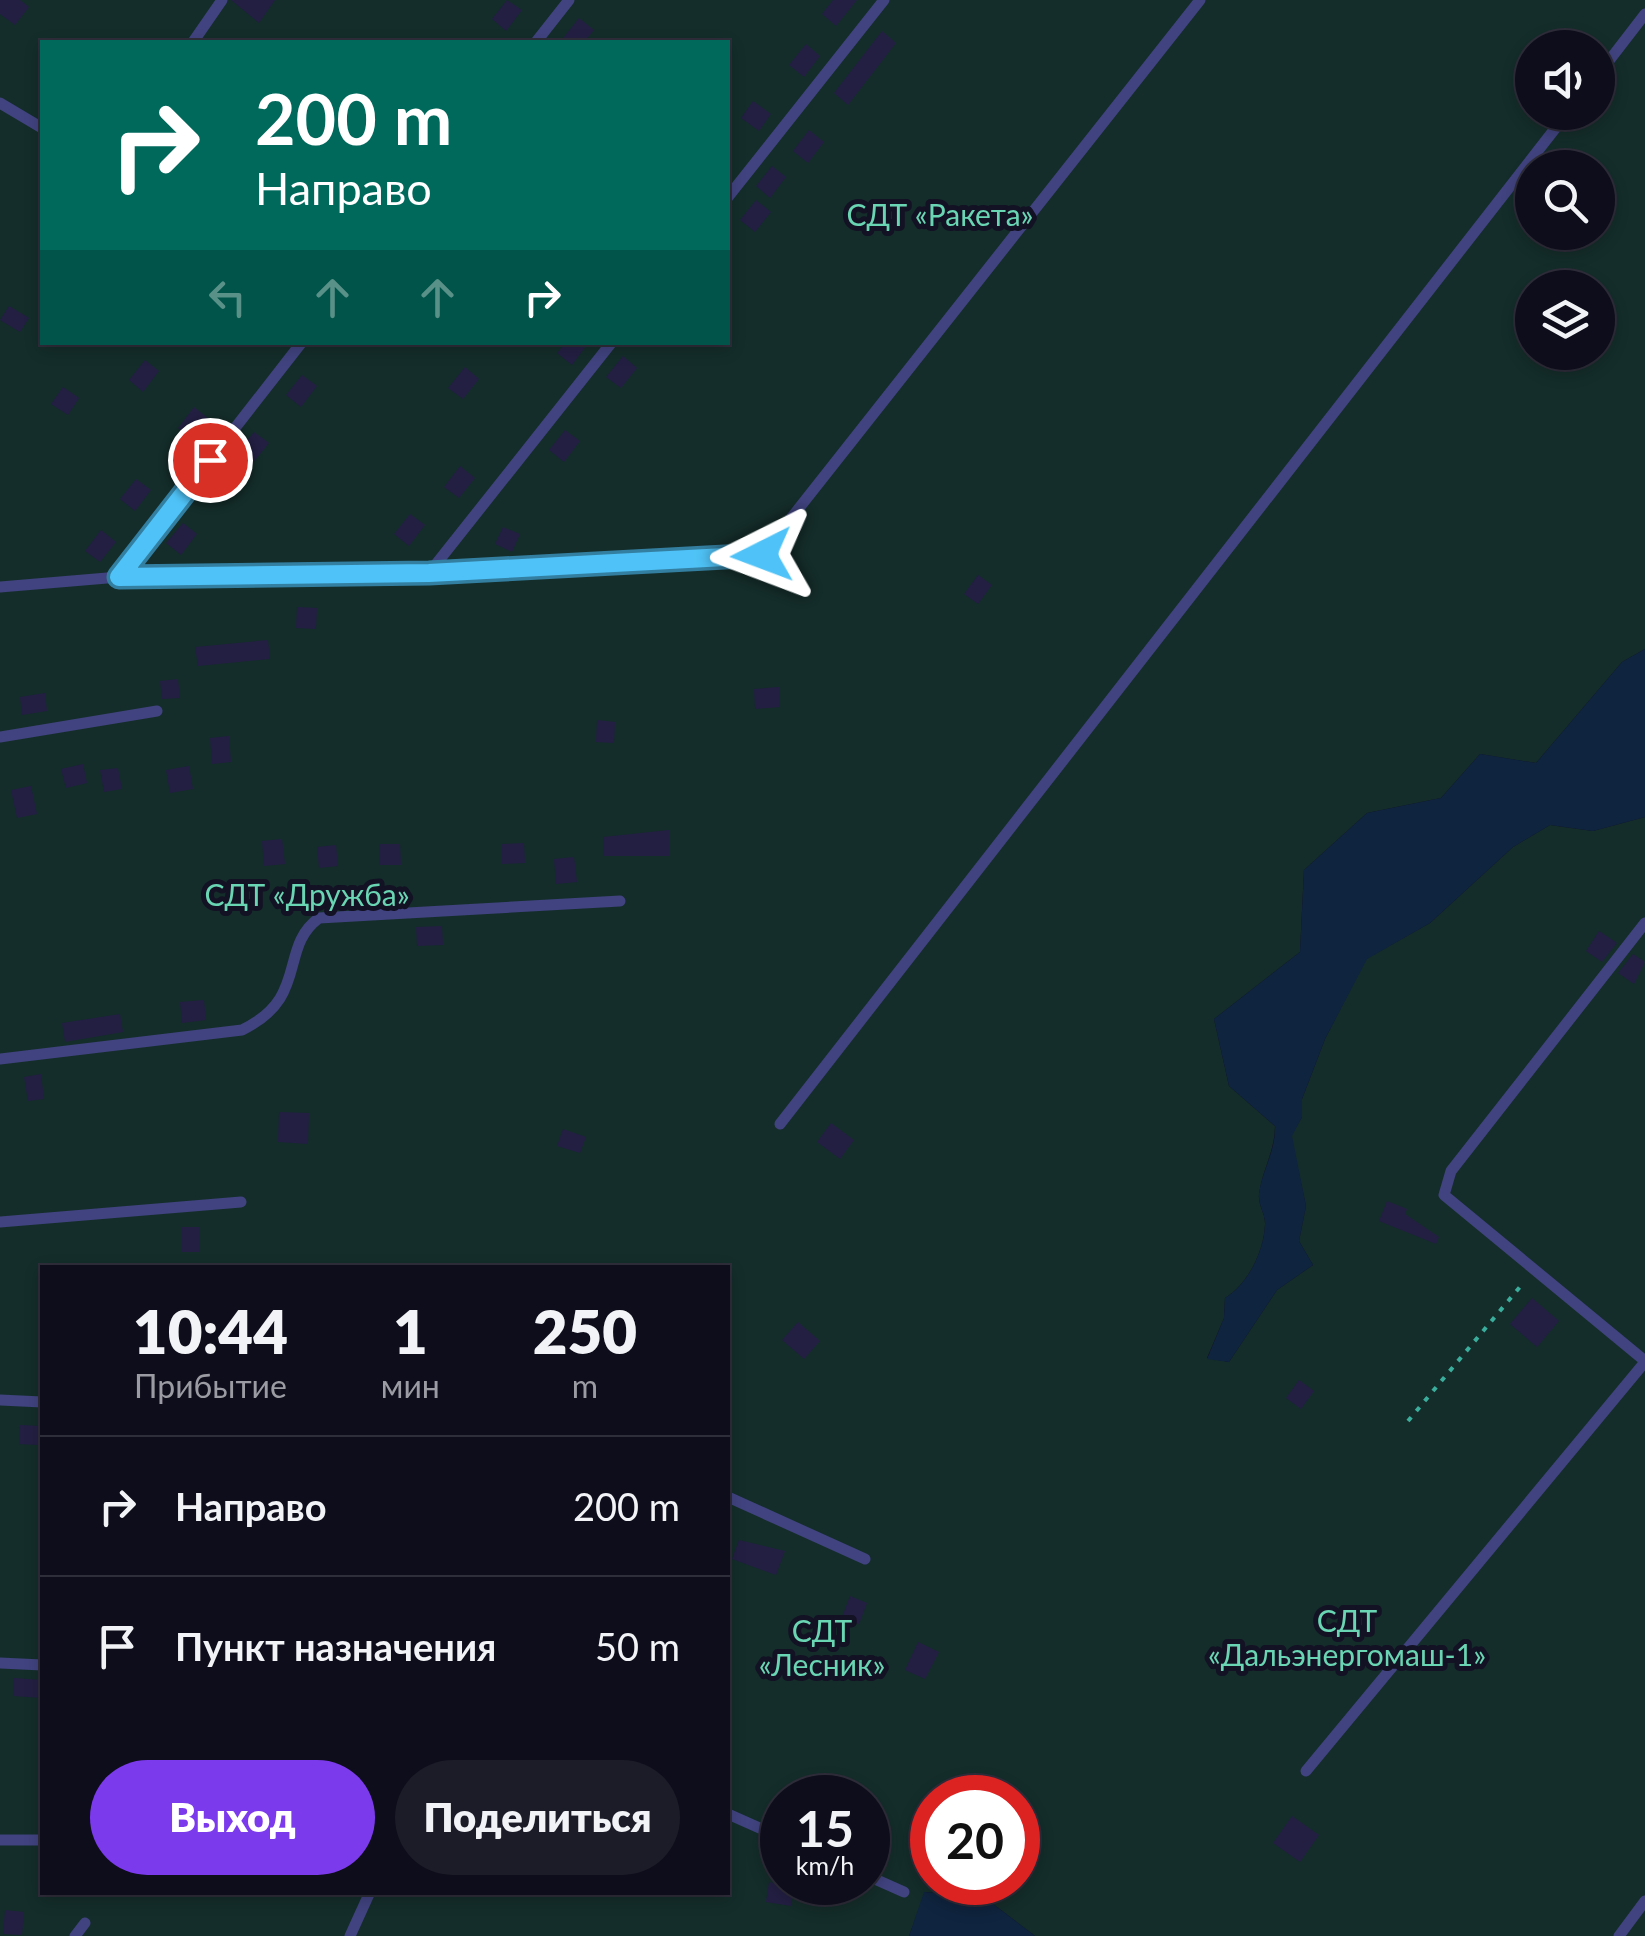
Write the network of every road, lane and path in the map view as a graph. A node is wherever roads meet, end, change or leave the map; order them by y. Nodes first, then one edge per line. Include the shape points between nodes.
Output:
1 (222, 0) edge
2 (569, 0) edge
3 (884, 0) edge
4 (1200, 0) edge
5 (1645, 14) edge
6 (194, 40) edge
7 (538, 40) edge
8 (1615, 53) edge
9 (0, 104) edge
10 (40, 127) edge
11 (1554, 130) edge
12 (730, 194) edge
13 (300, 345) edge
14 (610, 345) edge
15 (429, 573) junction
16 (119, 577) junction
17 (0, 586) edge
18 (157, 710) dead end
19 (0, 736) edge
20 (620, 901) dead end
21 (1645, 922) edge
22 (0, 1059) edge
23 (780, 1124) dead end
24 (241, 1202) dead end
25 (0, 1222) edge
26 (1534, 1271) junction
27 (1645, 1361) edge
28 (0, 1400) edge
29 (40, 1402) edge
30 (1408, 1420) dead end
31 (730, 1498) edge
32 (865, 1559) dead end
33 (0, 1664) edge
34 (40, 1665) edge
35 (1306, 1771) dead end
36 (730, 1815) edge
37 (760, 1828) edge
38 (0, 1840) edge
39 (40, 1840) edge
40 (890, 1886) edge
41 (904, 1892) dead end
42 (369, 1895) edge
43 (1645, 1901) edge
44 (85, 1923) dead end
45 (74, 1936) edge
46 (350, 1936) edge
47 (1619, 1936) edge

1 - 6 lane
2 - 7 lane
3 - 12 lane
4 - 15 lane via 762,555
5 - 8 lane
9 - 10 lane
11 - 23 lane
13 - 16 lane
14 - 15 lane
15 - 16 lane
16 - 17 lane
18 - 19 lane
20 - 22 lane via 319,918 304,930 286,992 269,1018 242,1030
21 - 26 lane via 1451,1171 1444,1195
24 - 25 lane
26 - 27 lane
26 - 30 path
27 - 35 lane
28 - 29 lane
31 - 32 lane
33 - 34 lane
36 - 37 lane
38 - 39 lane
40 - 41 lane
42 - 46 lane
43 - 47 lane
44 - 45 lane

